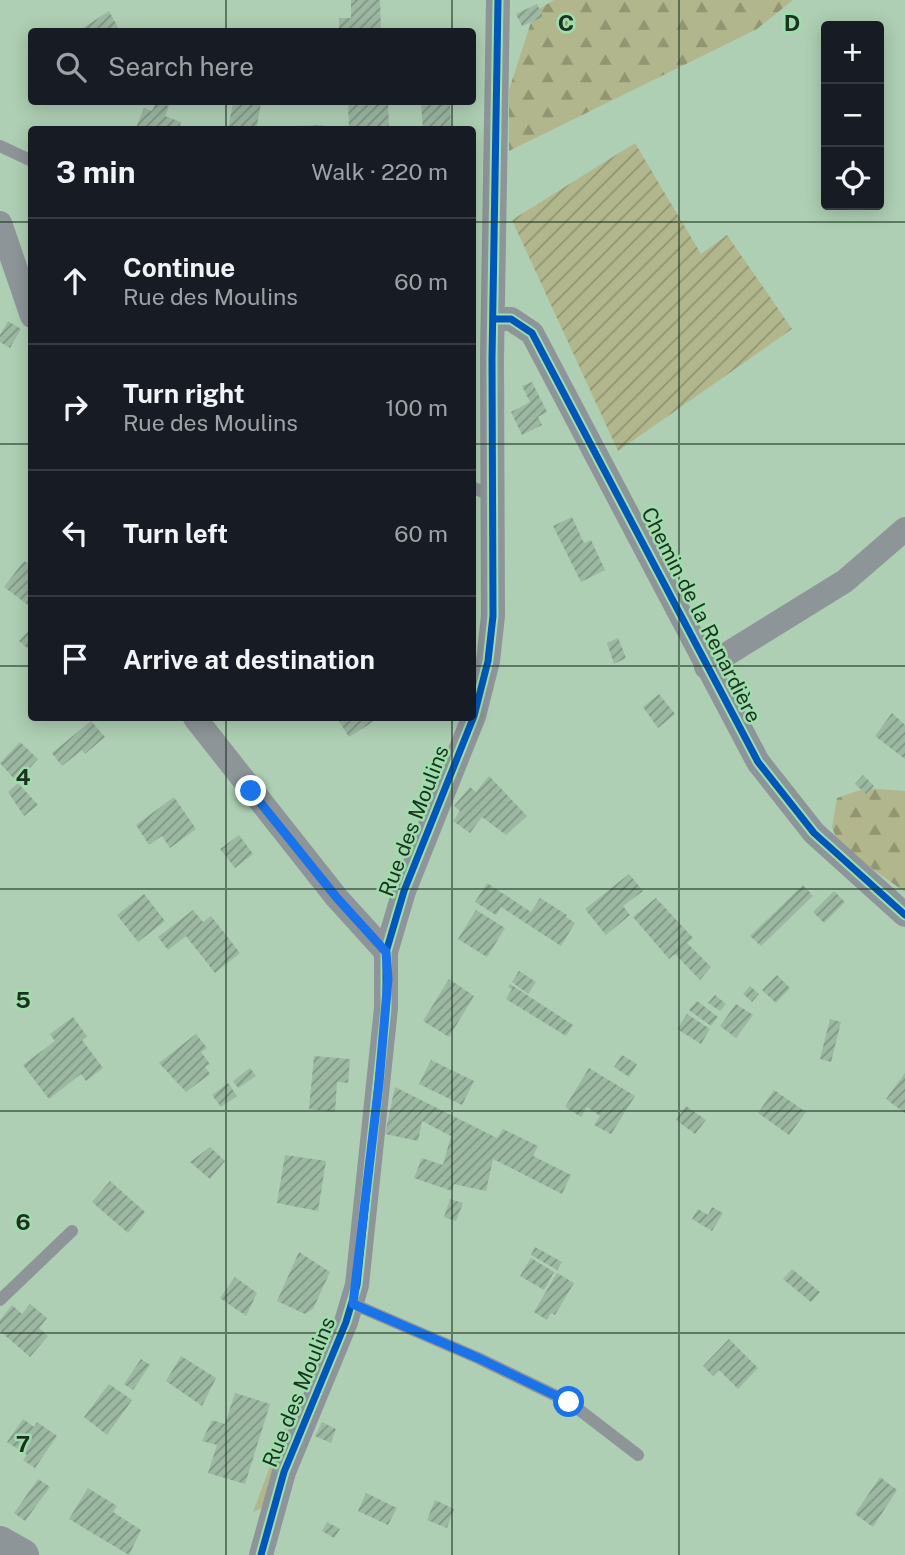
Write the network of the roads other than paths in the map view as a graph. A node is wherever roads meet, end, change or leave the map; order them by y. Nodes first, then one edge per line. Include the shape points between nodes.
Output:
1 (498, 0) edge
2 (0, 146) edge
3 (28, 159) edge
4 (0, 223) edge
5 (28, 304) edge
6 (495, 319) junction
7 (483, 492) edge
8 (905, 529) edge
9 (706, 667) junction
10 (476, 708) edge
11 (197, 721) edge
12 (472, 721) edge
13 (905, 915) edge
14 (386, 952) junction
15 (72, 1231) dead end
16 (0, 1300) edge
17 (353, 1304) junction
18 (638, 1455) dead end
19 (0, 1542) edge
20 (23, 1555) edge
21 (261, 1555) edge

1 - 6 street, Rue des Moulins
2 - 3 lane
4 - 5 street
6 - 7 street, Rue des Moulins
6 - 9 street, Chemin de la Renardière via 511,319 532,333
7 - 10 street, Rue des Moulins via 493,616
8 - 9 street via 845,581
9 - 13 street, Chemin de la Renardière via 758,762 814,833
11 - 14 street via 337,898
12 - 14 street, Rue des Moulins via 404,891
14 - 17 street, Rue des Moulins via 379,1083
15 - 16 lane
17 - 18 lane, Rue des Moulins via 569,1402
17 - 21 street, Rue des Moulins via 284,1472
19 - 20 street

